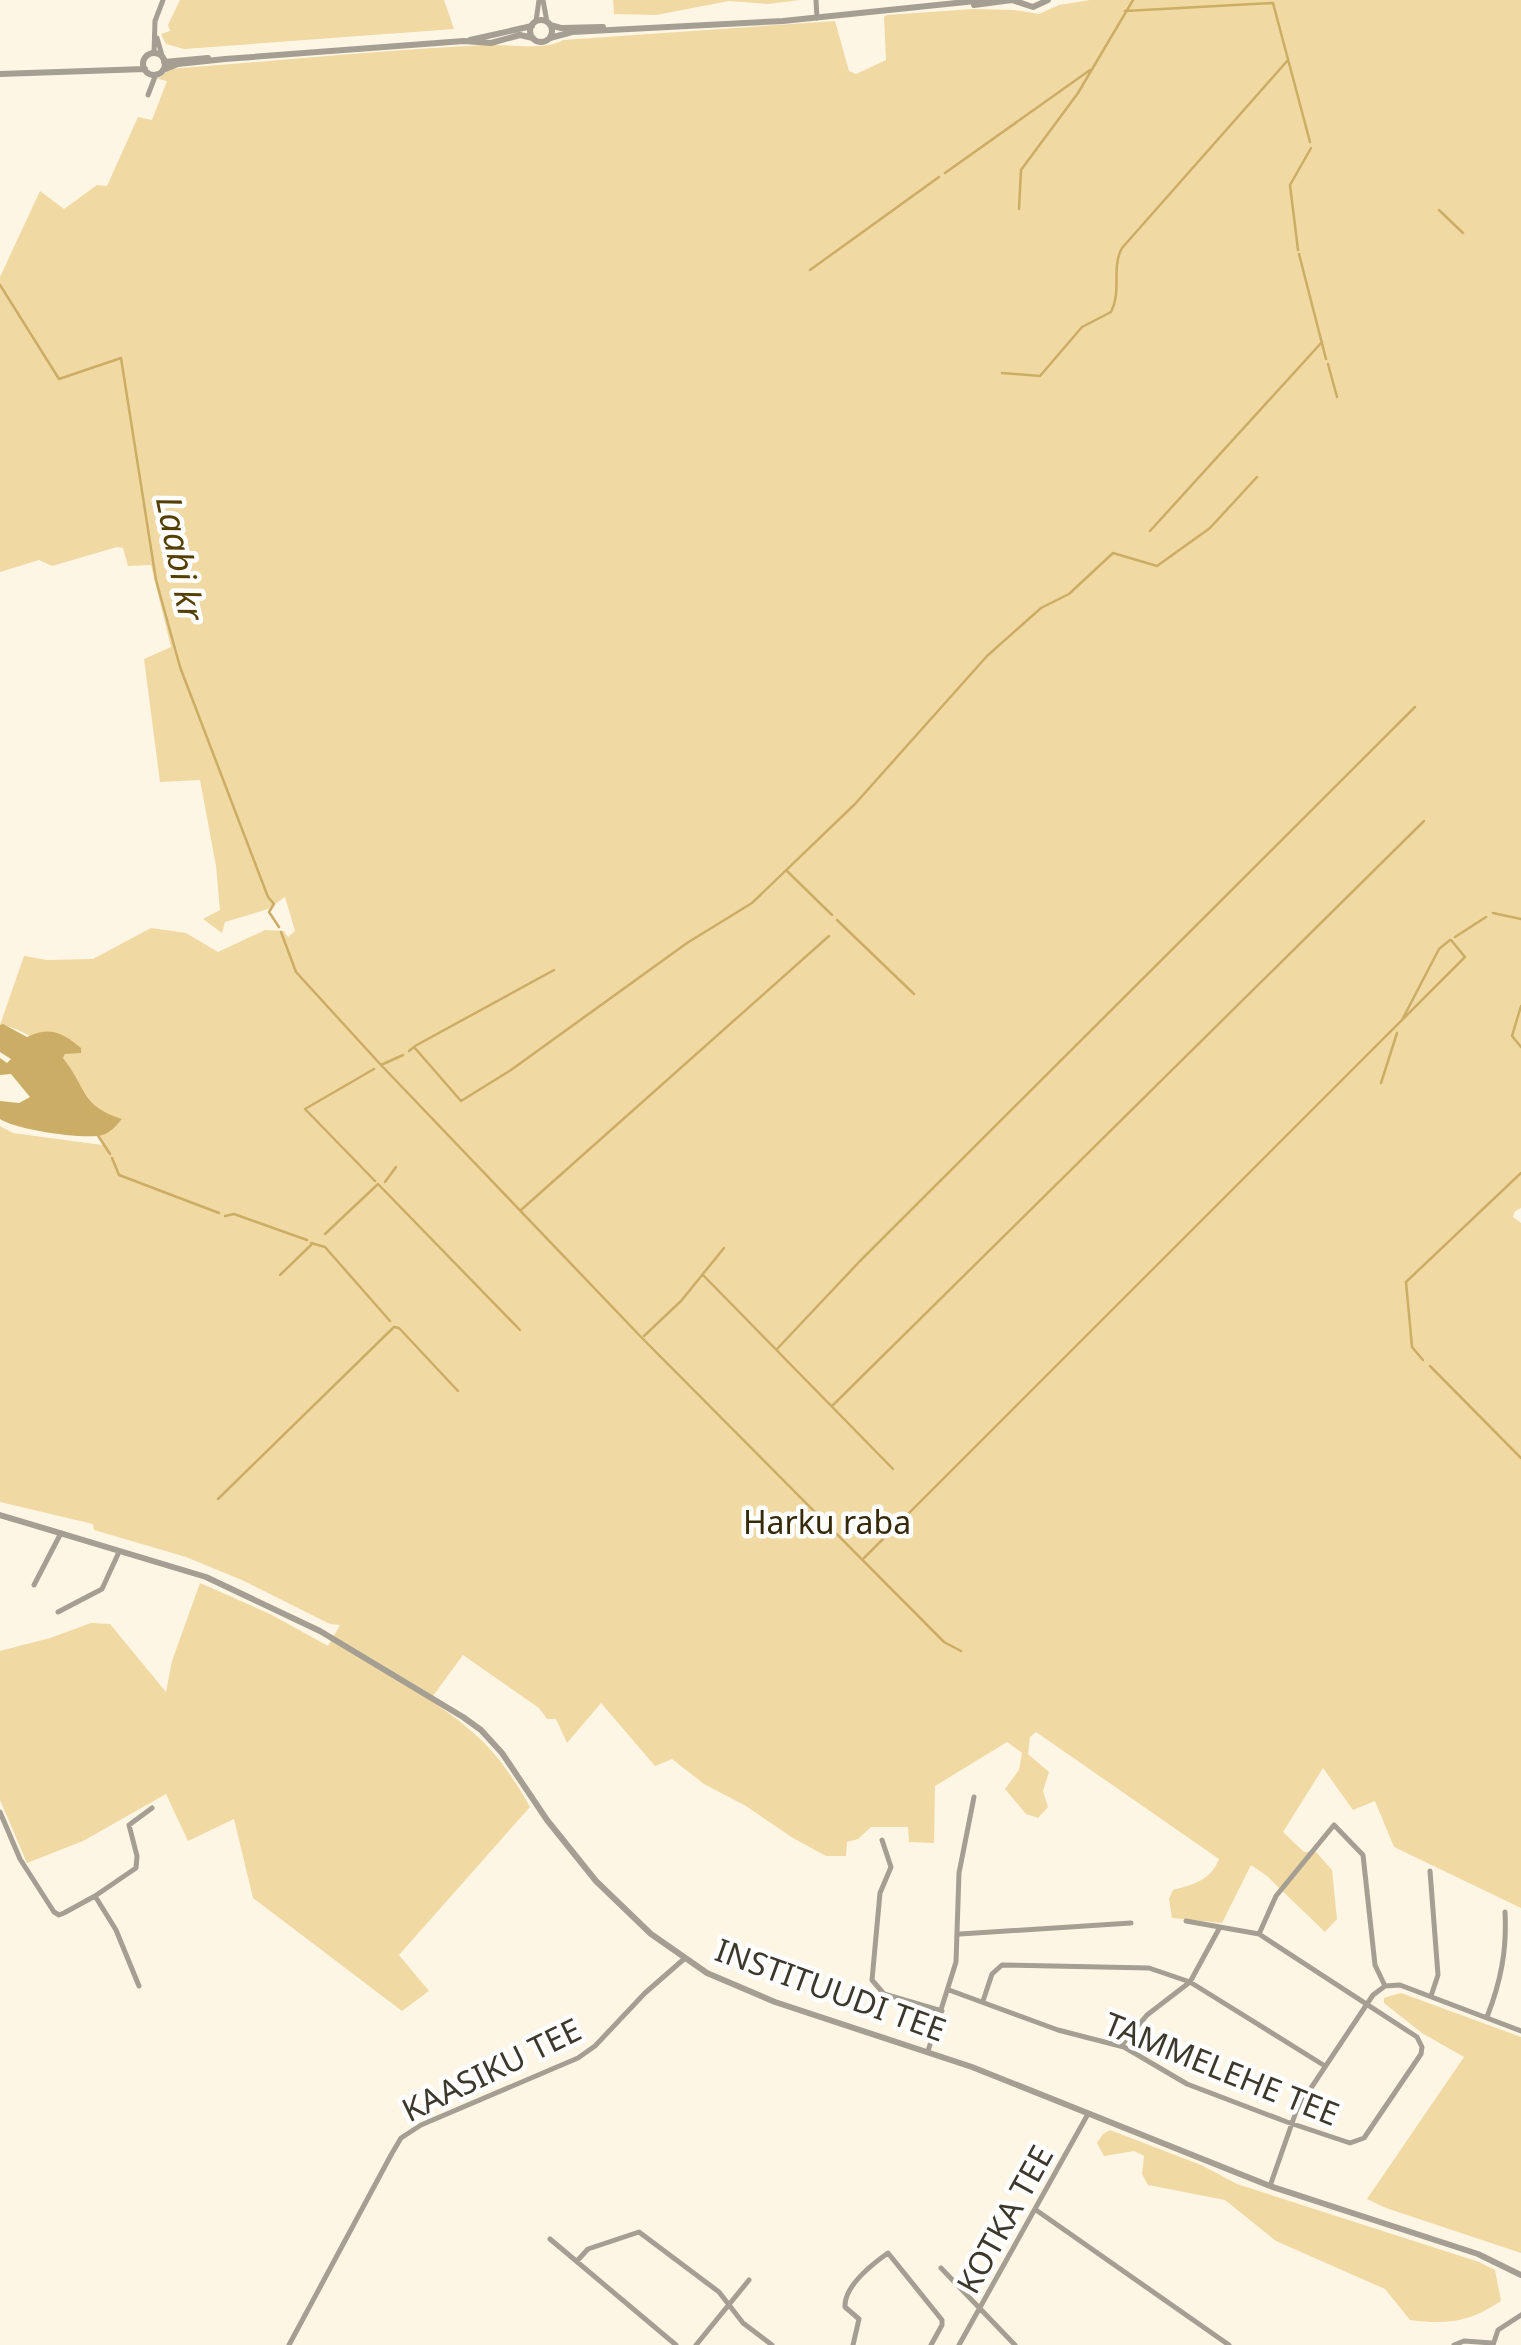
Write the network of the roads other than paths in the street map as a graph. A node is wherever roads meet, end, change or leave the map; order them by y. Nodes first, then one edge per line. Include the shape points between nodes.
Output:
1 (163, 0) edge
2 (541, 0) edge
3 (816, 0) edge
4 (985, 0) edge
5 (1044, 1) edge
6 (1022, 2) edge
7 (961, 4) junction
8 (817, 18) junction
9 (548, 23) junction
10 (534, 24) junction
11 (618, 29) junction
12 (156, 36) junction
13 (533, 38) junction
14 (550, 38) junction
15 (464, 41) junction
16 (154, 53) junction
17 (144, 65) junction
18 (162, 66) junction
19 (0, 72) edge
20 (148, 95) dead end
21 (0, 1516) edge
22 (61, 1533) junction
23 (120, 1549) junction
24 (34, 1585) dead end
25 (58, 1612) dead end
26 (974, 1797) dead end
27 (152, 1808) dead end
28 (0, 1812) edge
29 (882, 1840) dead end
30 (1430, 1871) dead end
31 (94, 1896) junction
32 (1504, 1912) dead end
33 (1186, 1920) dead end
34 (1131, 1923) dead end
35 (1220, 1926) junction
36 (958, 1934) junction
37 (1259, 1934) junction
38 (684, 1959) junction
39 (1190, 1982) junction
40 (139, 1986) dead end
41 (1385, 1986) junction
42 (949, 1990) junction
43 (1431, 1996) junction
44 (982, 2001) junction
45 (1366, 2004) junction
46 (942, 2011) junction
47 (1487, 2017) junction
48 (1521, 2031) edge
49 (1122, 2046) junction
50 (928, 2051) junction
51 (1326, 2066) junction
52 (1088, 2114) junction
53 (1291, 2124) junction
54 (1270, 2186) junction
55 (1036, 2210) junction
56 (550, 2239) dead end
57 (577, 2261) junction
58 (941, 2268) dead end
59 (1521, 2275) edge
60 (749, 2280) dead end
61 (729, 2305) junction
62 (980, 2308) junction
63 (1521, 2315) edge
64 (1492, 2344) edge
65 (289, 2345) edge
66 (676, 2345) edge
67 (696, 2345) edge
68 (772, 2345) edge
69 (853, 2345) edge
70 (931, 2345) edge
71 (959, 2345) edge
72 (1015, 2345) edge
73 (1229, 2345) edge
74 (1454, 2345) edge

1 - 12 street
2 - 9 street
2 - 10 street
3 - 8 street
4 - 7 street
5 - 6 street via 1033,8
6 - 7 street
7 - 8 street
8 - 11 street
9 - 10 street
9 - 11 street
9 - 14 street
10 - 13 street
10 - 15 street
11 - 14 street
12 - 16 street
12 - 18 street
13 - 14 street
13 - 15 street
15 - 18 street via 192,57
16 - 17 street
16 - 18 street
17 - 18 street
17 - 19 street
18 - 20 street
21 - 22 street, INSTITUUDI TEE
22 - 23 street, INSTITUUDI TEE
22 - 24 street
23 - 25 street via 102,1589
23 - 38 street, INSTITUUDI TEE via 260,1601 463,1717 502,1753 596,1882
26 - 36 street via 959,1874
27 - 31 street via 129,1825 136,1868
28 - 31 street via 50,1908 60,1915
29 - 46 street via 891,1867 880,1893 876,1987
30 - 43 street via 1438,1975
31 - 40 street
32 - 47 street via 1504,1962
33 - 35 street
34 - 36 street
35 - 37 street
35 - 39 street
36 - 42 street
37 - 41 street via 1276,1896 1334,1825 1362,1854 1374,1965
37 - 45 street
38 - 50 street, INSTITUUDI TEE via 775,2002
38 - 65 street, KAASIKU TEE via 578,2058 407,2133
39 - 44 street via 1149,1968 1002,1965
39 - 49 street via 1147,2014
39 - 51 street
41 - 43 street
41 - 45 street
42 - 44 street, TAMMELEHE TEE
42 - 46 street
43 - 47 street
44 - 49 street, TAMMELEHE TEE
45 - 51 street
45 - 53 street, TAMMELEHE TEE via 1417,2037 1421,2054 1357,2143
46 - 50 street
47 - 48 street
49 - 53 street, TAMMELEHE TEE via 1186,2084
50 - 52 street, INSTITUUDI TEE
51 - 53 street
52 - 54 street, INSTITUUDI TEE
52 - 55 street, KOTKA TEE
53 - 54 street
54 - 59 street, INSTITUUDI TEE via 1454,2245
55 - 62 street, KOTKA TEE
55 - 73 street
56 - 57 street
57 - 61 street via 588,2249 639,2232
57 - 66 street
58 - 62 street
60 - 61 street
61 - 67 street
61 - 68 street
62 - 71 street, KOTKA TEE
62 - 72 street
63 - 64 street via 1504,2324
64 - 74 street
69 - 70 street via 859,2319 845,2298 888,2254 942,2320

